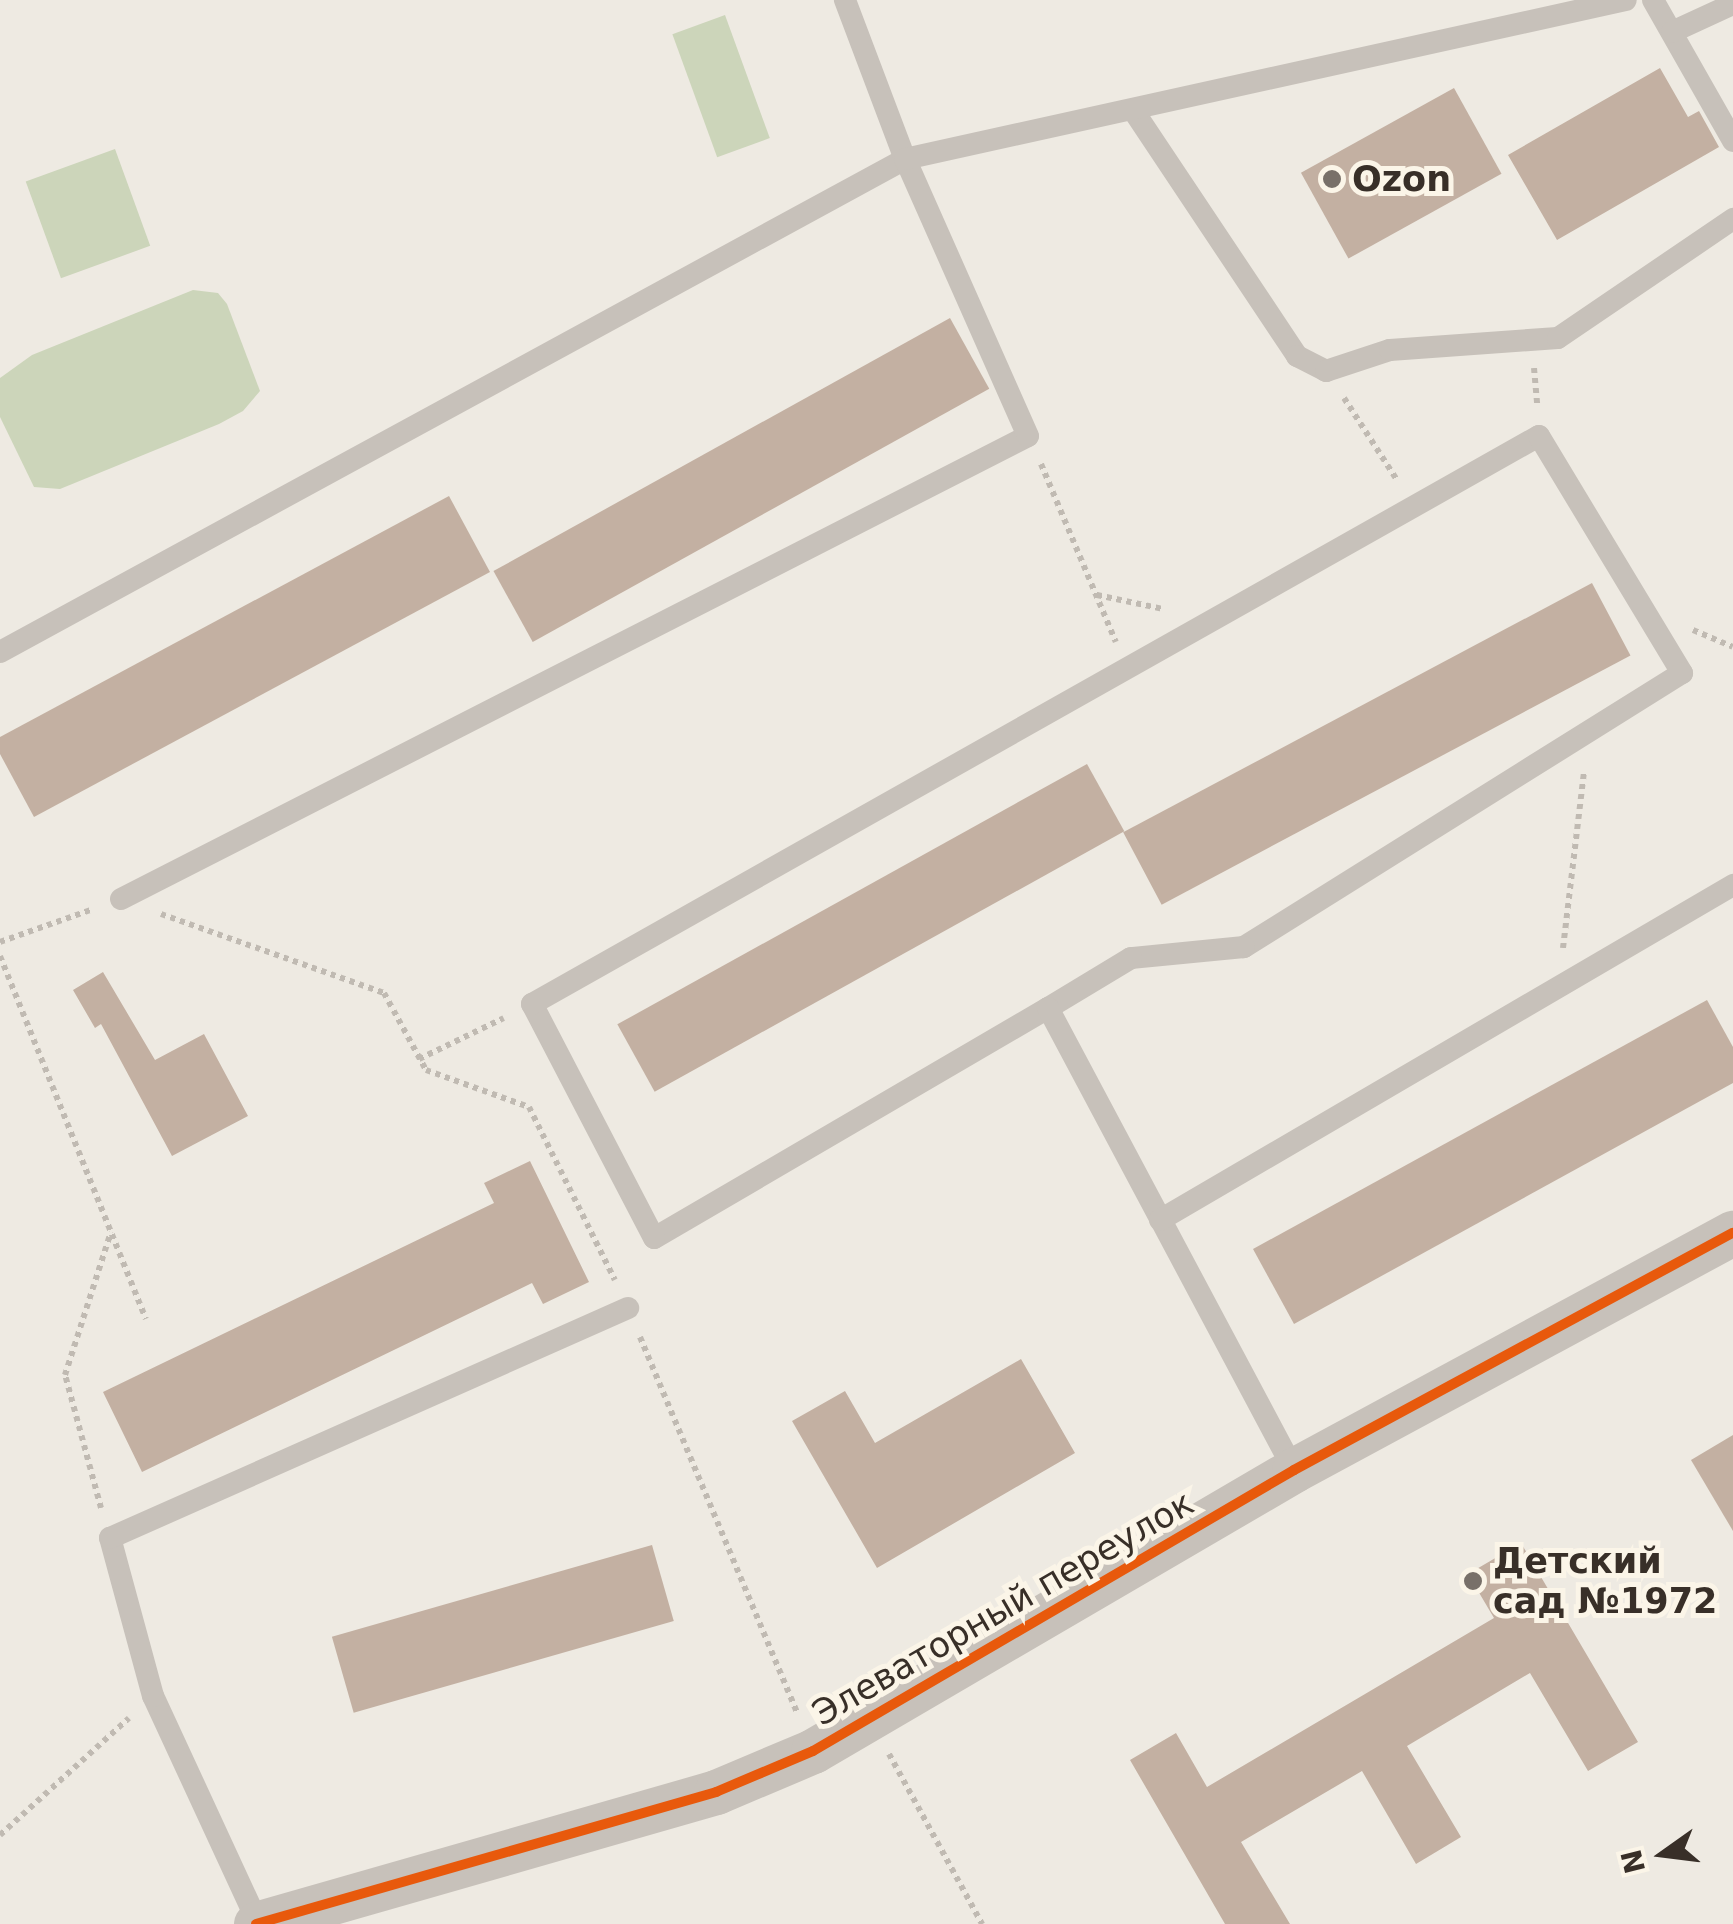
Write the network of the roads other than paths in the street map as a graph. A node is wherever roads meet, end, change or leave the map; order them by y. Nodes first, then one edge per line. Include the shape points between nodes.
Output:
1 (845, 0) edge
2 (1626, 0) edge
3 (1654, 0) edge
4 (1733, 4) edge
5 (1672, 32) junction
6 (1133, 110) junction
7 (1733, 141) edge
8 (905, 159) junction
9 (1733, 220) edge
10 (0, 652) edge
11 (1733, 885) edge
12 (121, 899) road end
13 (1048, 1008) junction
14 (1160, 1220) junction
15 (1733, 1233) edge
16 (628, 1308) road end
17 (1294, 1470) junction
18 (356, 1910) edge
19 (257, 1924) edge

1 - 8 lane
2 - 6 lane
3 - 5 lane
4 - 5 lane
5 - 7 lane
6 - 8 lane
6 - 9 lane via 1297,356 1326,370 1390,350 1558,338
8 - 10 lane
8 - 12 lane via 1028,436
11 - 14 lane
13 - 13 lane via 1131,958 1244,947 1682,672 1539,436 532,1004 654,1238
13 - 14 lane
14 - 17 lane
15 - 17 street, Элеваторный переулок
16 - 19 lane via 110,1538 153,1696
17 - 18 street, Элеваторный переулок via 813,1751 716,1792
18 - 19 street, Элеваторный переулок

